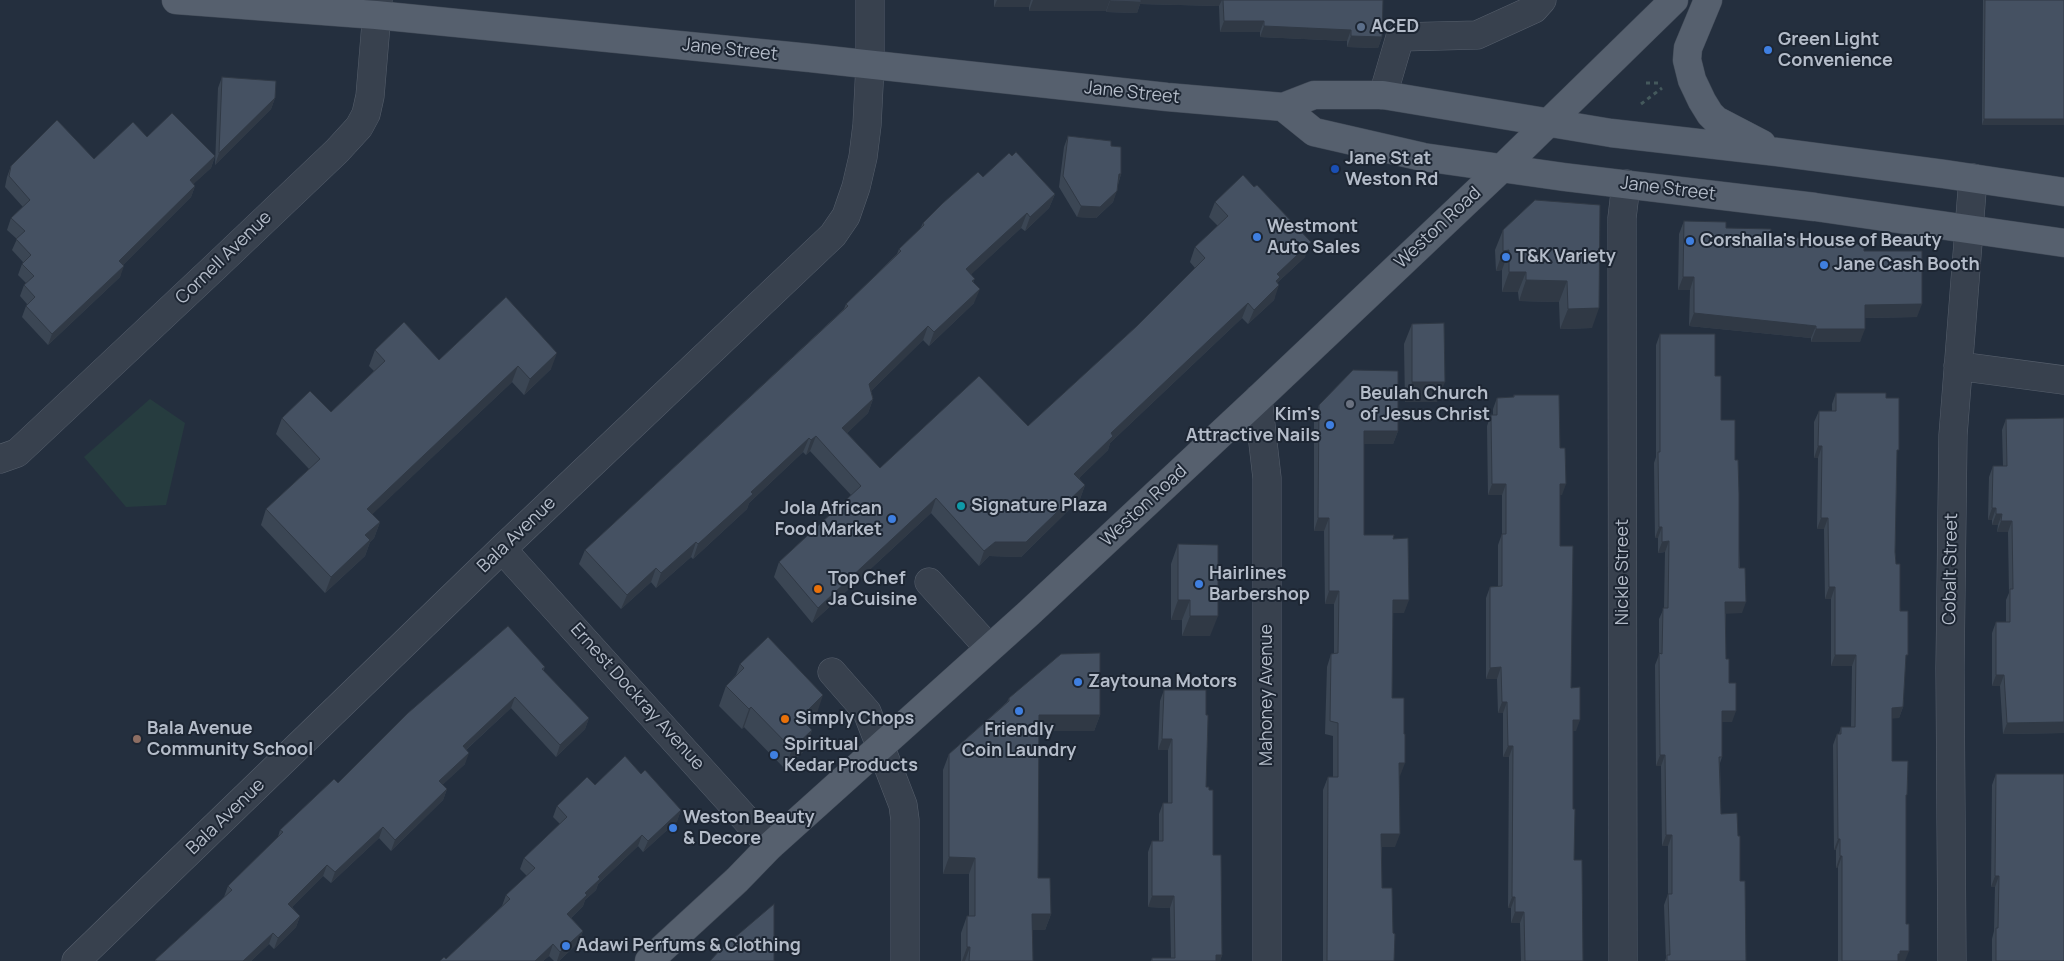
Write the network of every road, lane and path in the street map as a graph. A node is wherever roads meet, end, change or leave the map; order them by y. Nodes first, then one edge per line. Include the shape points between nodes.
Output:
1 (176, 0) edge
2 (870, 0) edge
3 (1542, 0) edge
4 (1674, 0) edge
5 (1708, 0) edge
6 (377, 7) edge
7 (870, 65) junction
8 (1646, 82) dead end
9 (1383, 94) junction
10 (1641, 104) dead end
11 (1283, 107) junction
12 (1548, 124) junction
13 (1777, 152) junction
14 (1501, 169) junction
15 (1973, 178) junction
16 (1626, 184) junction
17 (2064, 192) edge
18 (1969, 230) junction
19 (2064, 243) edge
20 (1958, 366) junction
21 (2064, 380) edge
22 (1258, 399) junction
23 (0, 459) edge
24 (502, 549) junction
25 (929, 582) dead end
26 (989, 648) junction
27 (832, 672) dead end
28 (880, 746) junction
29 (770, 846) junction
30 (76, 961) edge
31 (649, 961) edge
32 (905, 961) edge
33 (1267, 961) edge
34 (1623, 961) edge
35 (1952, 961) edge

1 - 6 main road, Jane Street
2 - 7 street, Bala Avenue
3 - 9 street via 1534,9 1477,36 1400,37
4 - 12 main road, Weston Road
5 - 13 main road via 1688,48 1692,80 1716,120
6 - 7 main road, Jane Street
6 - 23 street, Cornell Avenue via 370,96 359,127 17,453
7 - 11 main road, Jane Street
7 - 24 street, Bala Avenue via 863,157 846,216 832,235
8 - 10 path via 1668,83
9 - 11 main road, Jane Street via 1314,95
9 - 12 main road, Jane Street
11 - 14 main road, Jane Street via 1314,132 1424,157
12 - 13 main road, Jane Street
12 - 14 main road, Weston Road
13 - 15 main road, Jane Street
14 - 16 main road, Jane Street
14 - 22 main road, Weston Road
15 - 17 main road, Jane Street
15 - 18 street, Cobalt Street
16 - 18 main road, Jane Street
16 - 34 street, Nickle Street via 1622,218
18 - 19 main road, Jane Street
18 - 20 street, Cobalt Street
20 - 21 street
20 - 35 street, Cobalt Street via 1953,435 1950,668
22 - 26 main road, Weston Road
22 - 33 street, Mahoney Avenue via 1267,478
24 - 29 street, Ernest Dockray Avenue
24 - 30 street, Bala Avenue
25 - 26 street
26 - 28 main road, Weston Road
27 - 28 street via 867,712
28 - 29 main road, Weston Road
28 - 32 street via 903,805 905,820
29 - 31 main road, Weston Road

